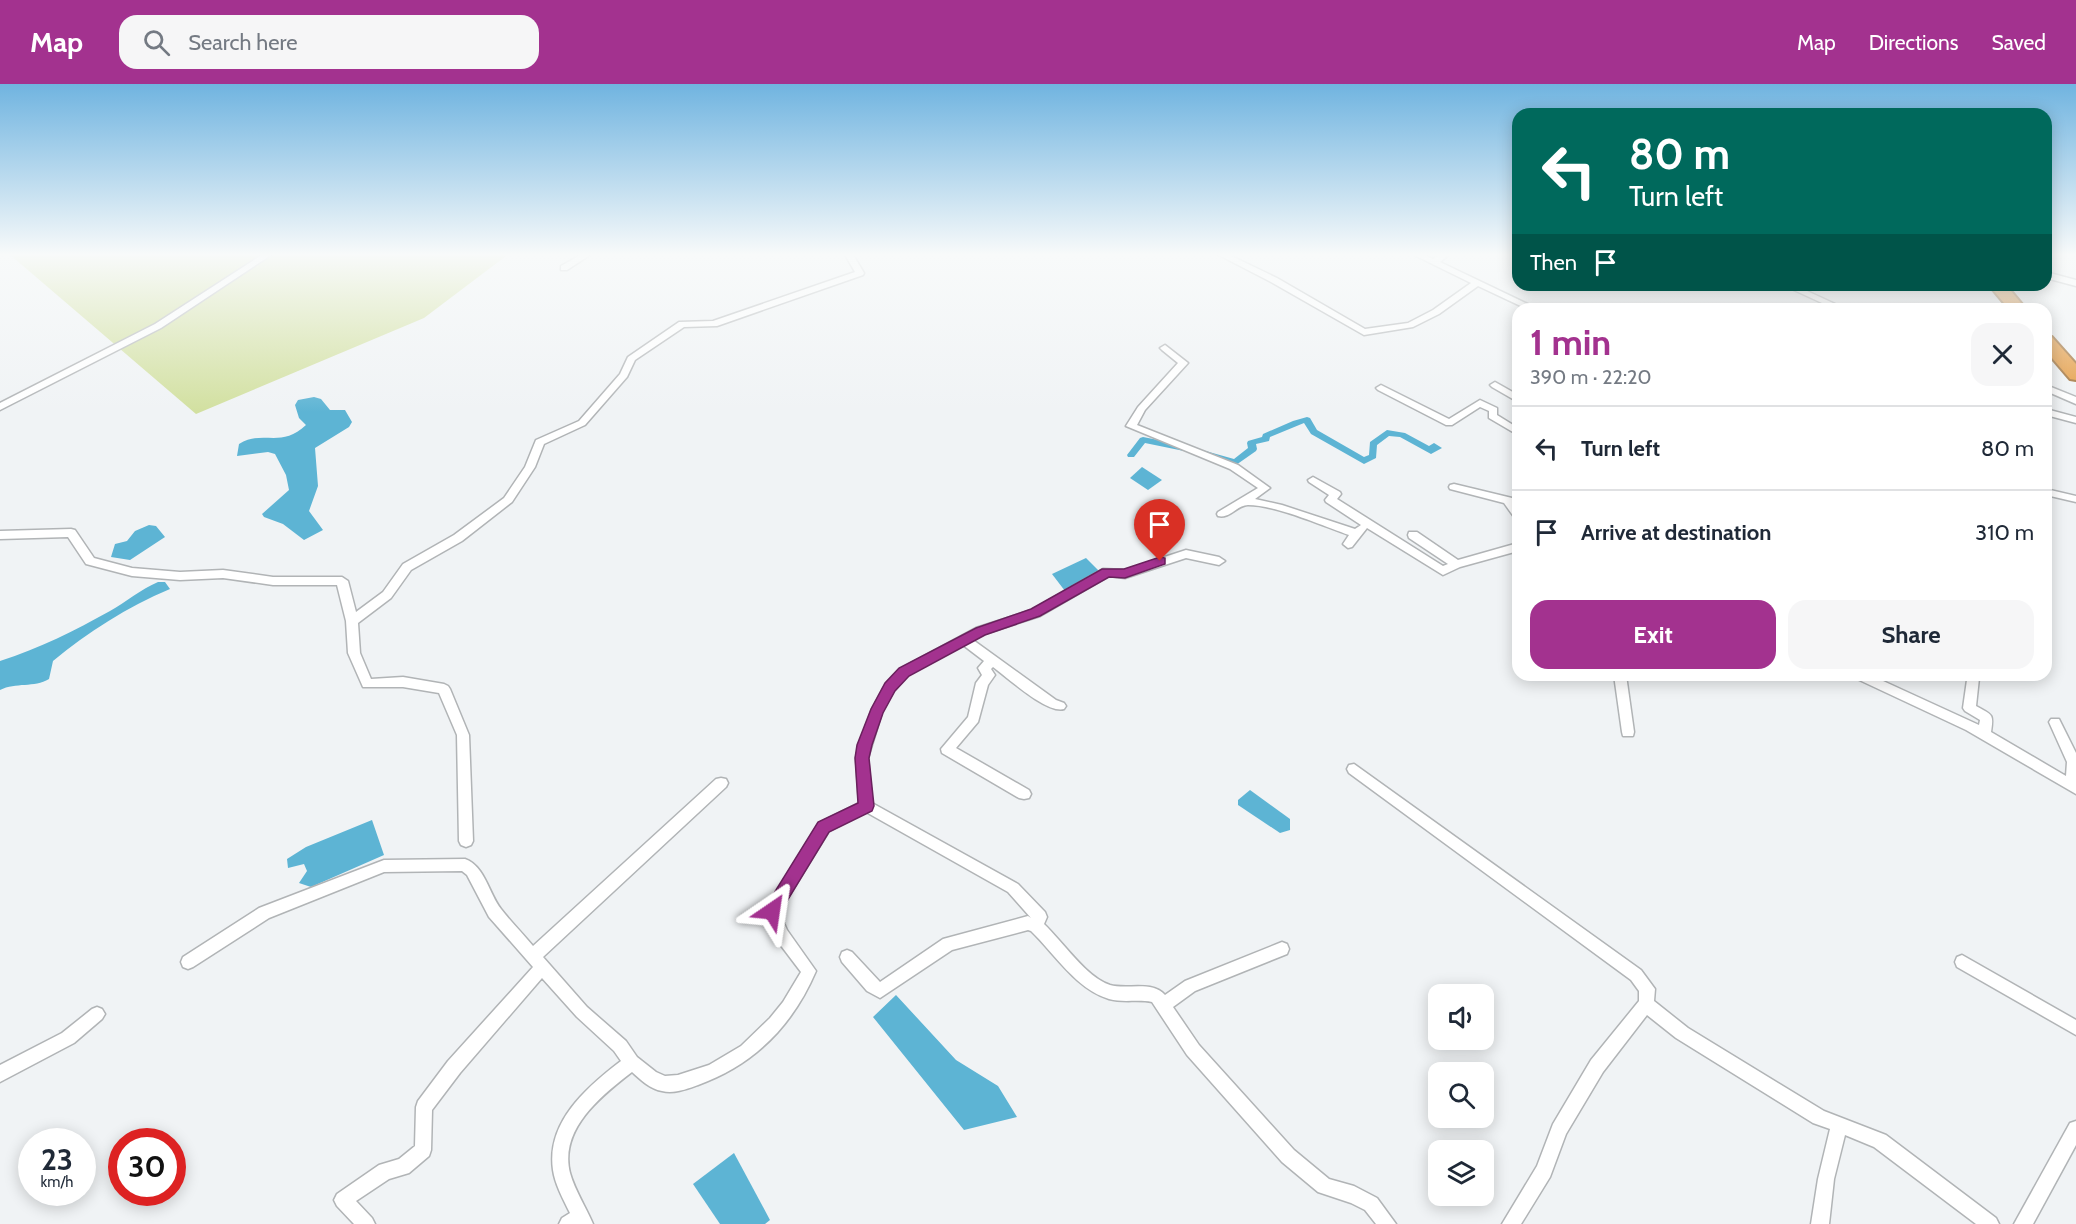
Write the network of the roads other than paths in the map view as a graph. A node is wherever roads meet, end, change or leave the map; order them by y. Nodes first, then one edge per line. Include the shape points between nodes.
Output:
1 (188, 306) edge
2 (765, 306) edge
3 (1319, 306) edge
4 (1444, 306) edge
5 (1165, 348) dead end
6 (2052, 348) edge
7 (2076, 375) edge
8 (1495, 385) dead end
9 (1382, 388) dead end
10 (2052, 390) edge
11 (1512, 395) edge
12 (2076, 400) edge
13 (0, 407) edge
14 (2052, 414) edge
15 (2076, 420) edge
16 (1512, 428) edge
17 (1313, 480) dead end
18 (1454, 487) dead end
19 (2052, 493) edge
20 (2076, 499) edge
21 (1245, 501) junction
22 (1512, 506) edge
23 (1222, 514) dead end
24 (1367, 523) junction
25 (1357, 534) junction
26 (0, 535) edge
27 (1413, 535) dead end
28 (1348, 544) dead end
29 (1512, 549) edge
30 (1219, 561) dead end
31 (1456, 564) junction
32 (352, 621) junction
33 (964, 640) junction
34 (993, 661) junction
35 (1621, 681) edge
36 (1872, 681) edge
37 (1973, 681) edge
38 (1060, 706) dead end
39 (2055, 722) dead end
40 (1628, 732) dead end
41 (1984, 734) junction
42 (1354, 769) dead end
43 (722, 783) dead end
44 (2073, 787) edge
45 (1024, 794) dead end
46 (866, 806) junction
47 (466, 841) dead end
48 (1036, 926) junction
49 (1282, 949) dead end
50 (847, 957) dead end
51 (189, 962) dead end
52 (537, 962) junction
53 (1962, 962) dead end
54 (1646, 1004) junction
55 (1164, 1005) junction
56 (97, 1014) dead end
57 (2076, 1028) edge
58 (631, 1063) junction
59 (0, 1074) edge
60 (1839, 1125) junction
61 (2076, 1129) edge
62 (577, 1221) edge
63 (366, 1224) edge
64 (1387, 1224) edge
65 (1511, 1224) edge
66 (1820, 1224) edge
67 (1990, 1224) edge
68 (2023, 1224) edge

1 - 13 street via 158,326
2 - 32 street via 714,324 682,324 631,359 624,375 582,423 540,441 530,467 508,500 458,538 407,567 387,595
3 - 4 street via 1364,332 1410,325
5 - 21 street via 1184,363 1141,409 1131,426 1234,467 1265,488
6 - 7 highway
8 - 11 street
9 - 16 street via 1449,423 1480,403 1494,410 1492,416
10 - 12 street
14 - 15 street
17 - 24 street via 1336,494 1330,500
18 - 22 street via 1508,500
19 - 20 street
21 - 23 street
21 - 25 street via 1278,507
24 - 25 street
24 - 31 street via 1443,571
25 - 28 street
26 - 32 street via 71,532 90,561 132,572 342,581
27 - 31 street
29 - 31 street
30 - 33 street via 1186,554 1125,574 1107,572 1036,613
32 - 47 street via 354,653 367,684 403,682 444,689 463,735
33 - 34 street
33 - 46 street via 904,672 890,687 876,712 863,752
34 - 38 street via 1052,705
34 - 45 street via 984,668 989,675 982,683 974,719 947,749
35 - 40 street
36 - 41 street
37 - 41 street via 1969,708 1987,718
39 - 44 street via 2074,762
41 - 44 street
42 - 54 street via 1636,975 1647,989
43 - 52 street
46 - 48 street via 1013,888 1040,916
46 - 58 street via 824,827 772,911 781,934 809,972 780,1020 724,1069 704,1076 666,1084 650,1079
48 - 50 street via 1028,923 948,944 880,991
48 - 55 street via 1095,984 1110,992 1147,993
49 - 55 street via 1190,986
51 - 52 street via 264,913 394,864 465,865 494,912
52 - 58 street via 582,1012 620,1046
52 - 63 street via 424,1107 423,1150 403,1167 385,1171 344,1200
53 - 57 street
54 - 60 street via 1730,1064
54 - 65 street via 1597,1066 1559,1130 1544,1171
55 - 64 street via 1193,1050 1288,1156 1324,1186 1371,1204
56 - 59 street via 68,1038
58 - 62 street via 587,1099 564,1136 561,1168
60 - 66 street
60 - 67 street via 1880,1141
61 - 68 street

